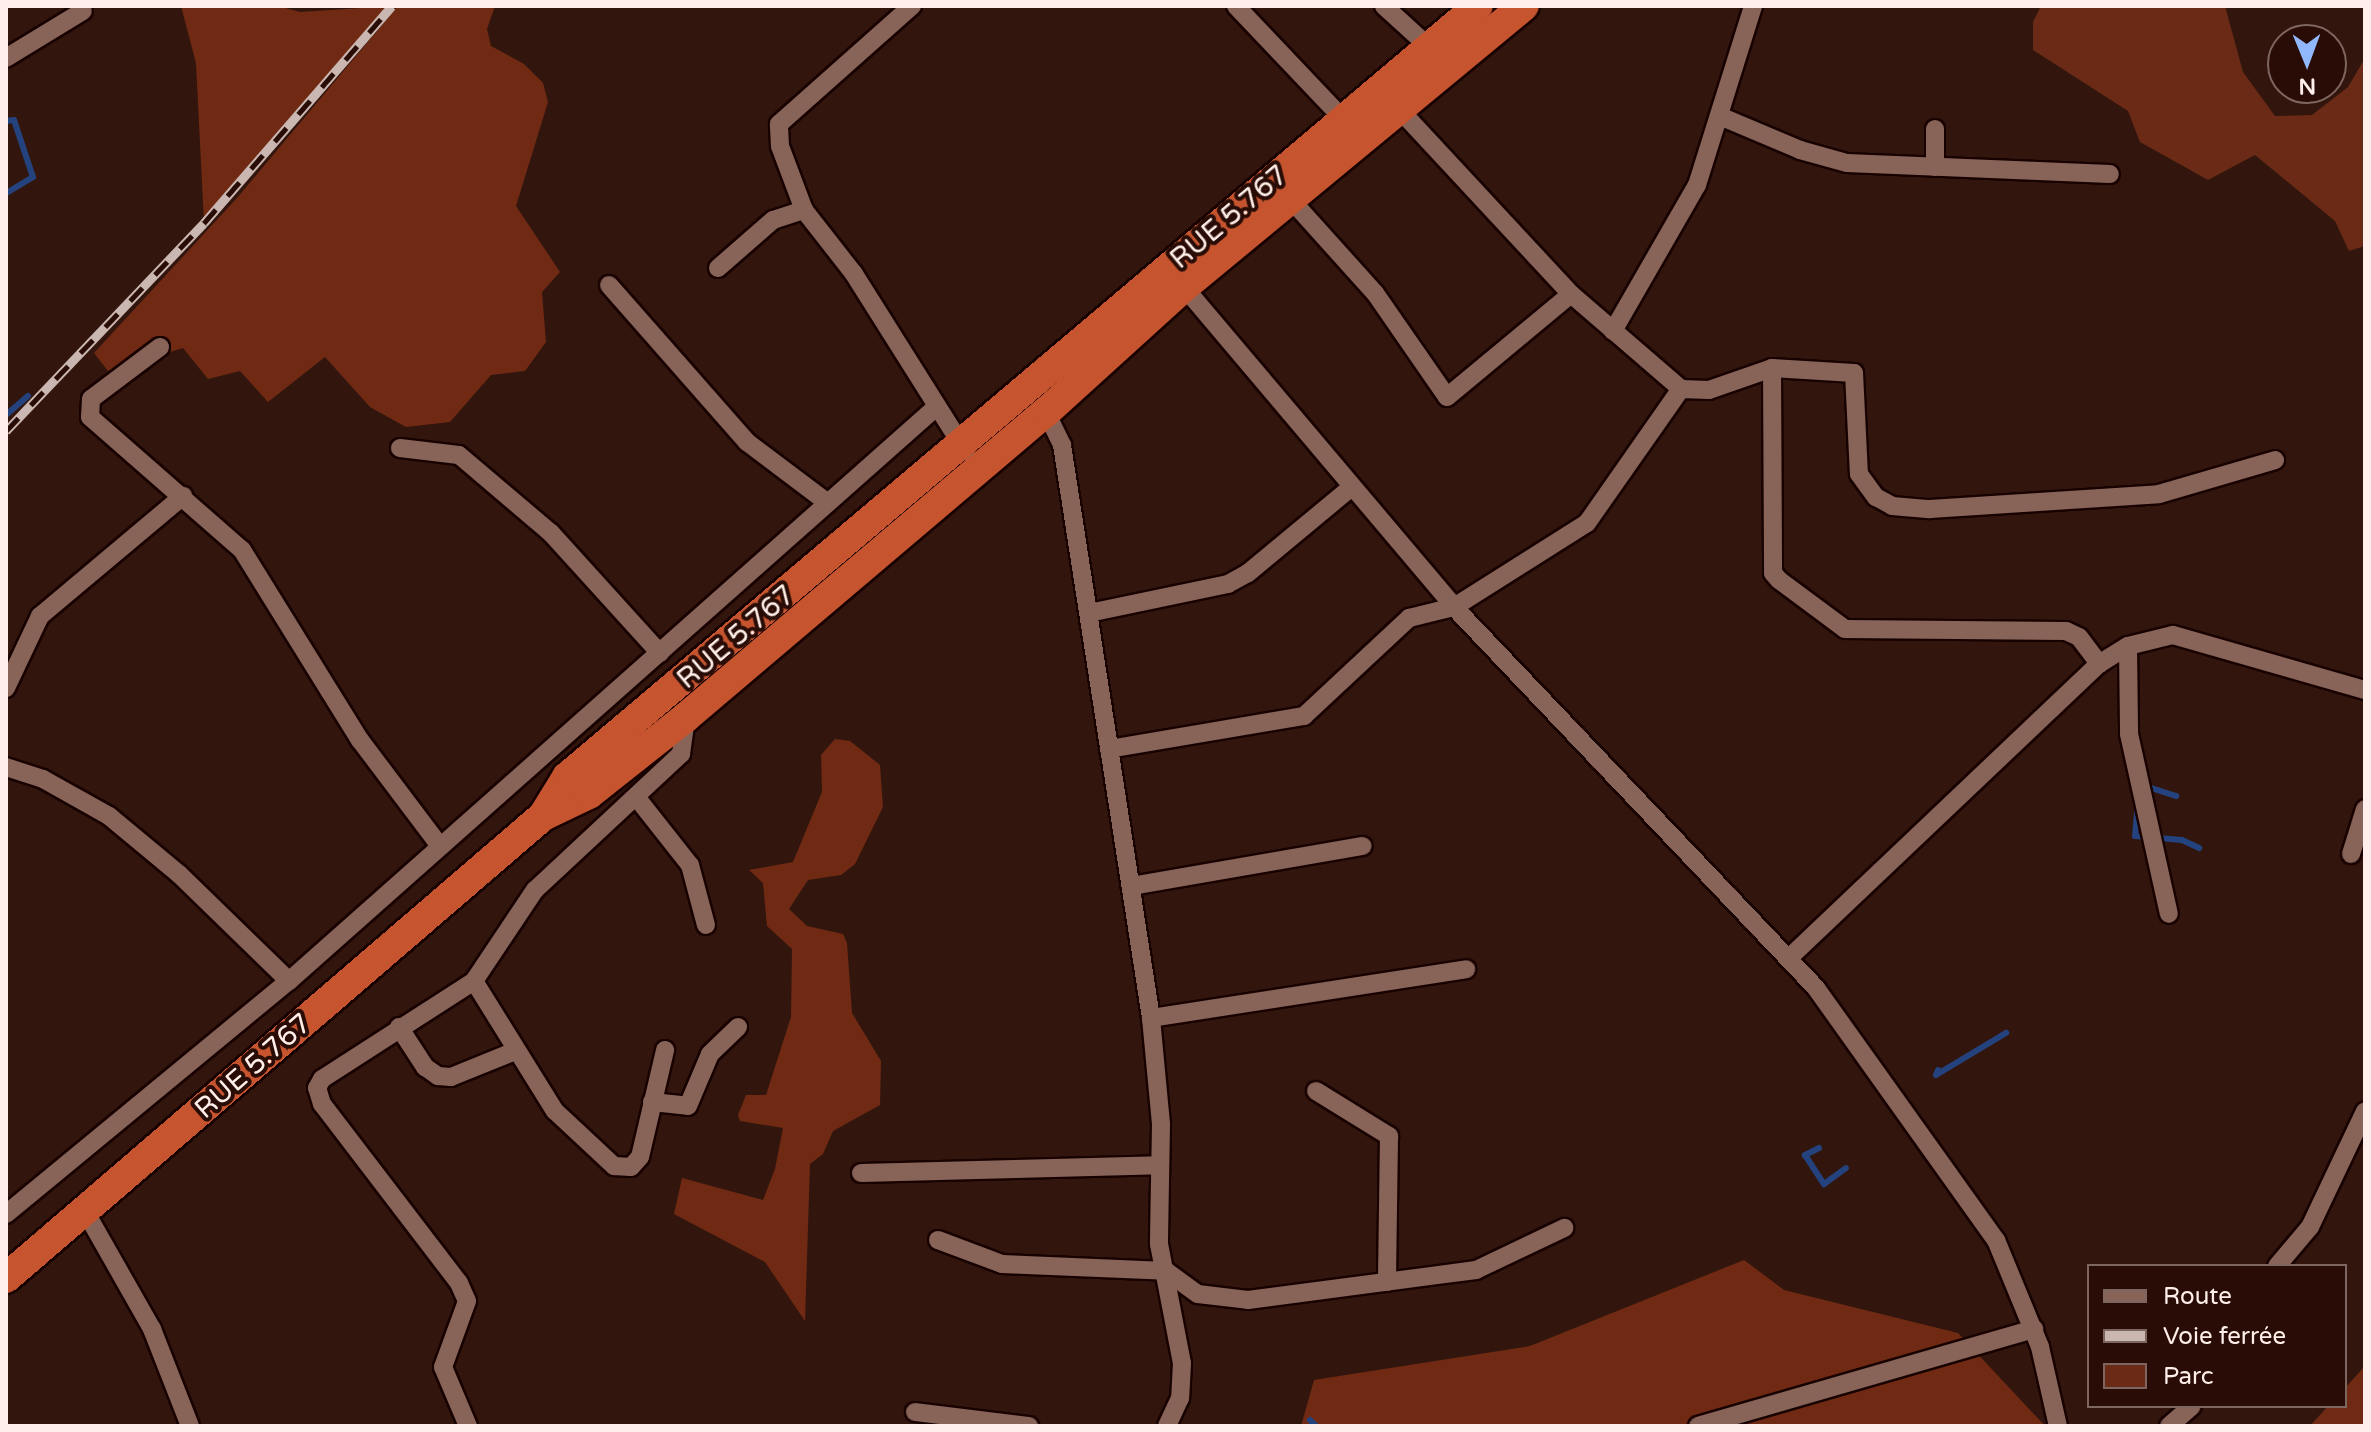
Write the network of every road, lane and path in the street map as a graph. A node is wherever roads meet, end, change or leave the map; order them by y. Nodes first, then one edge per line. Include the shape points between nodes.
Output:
1 (912, 6) edge
2 (1236, 6) edge
3 (1384, 6) edge
4 (1478, 6) edge
5 (1524, 6) edge
6 (1753, 6) edge
7 (83, 11) dead end
8 (1429, 47) junction
9 (6, 58) edge
10 (1399, 109) junction
11 (1722, 117) junction
12 (1344, 120) junction
13 (1935, 129) dead end
14 (1935, 167) junction
15 (2110, 174) dead end
16 (1293, 202) junction
17 (804, 210) junction
18 (718, 268) dead end
19 (609, 285) dead end
20 (1184, 287) junction
21 (1571, 294) junction
22 (1613, 331) junction
23 (160, 347) dead end
24 (1772, 368) junction
25 (1681, 389) junction
26 (935, 408) junction
27 (1046, 412) junction
28 (400, 448) dead end
29 (970, 456) junction
30 (2275, 460) dead end
31 (1349, 489) junction
32 (183, 496) junction
33 (828, 503) junction
34 (1454, 607) junction
35 (1089, 613) junction
36 (2128, 646) junction
37 (660, 653) junction
38 (2099, 664) junction
39 (6, 688) edge
40 (2365, 690) edge
41 (686, 717) junction
42 (1109, 749) junction
43 (6, 767) edge
44 (637, 798) junction
45 (2365, 809) edge
46 (543, 816) junction
47 (440, 846) junction
48 (1363, 846) dead end
49 (2351, 854) dead end
50 (1131, 886) junction
51 (2169, 914) dead end
52 (706, 925) dead end
53 (1791, 956) junction
54 (1466, 969) dead end
55 (289, 981) junction
56 (474, 981) junction
57 (1151, 1018) junction
58 (399, 1027) junction
59 (738, 1027) dead end
60 (665, 1050) dead end
61 (515, 1051) junction
62 (1316, 1091) dead end
63 (652, 1102) junction
64 (2365, 1111) edge
65 (1160, 1165) junction
66 (861, 1173) dead end
67 (85, 1211) junction
68 (6, 1214) edge
69 (1564, 1228) dead end
70 (938, 1240) dead end
71 (2279, 1264) edge
72 (1166, 1271) junction
73 (6, 1278) edge
74 (1387, 1282) junction
75 (2034, 1329) junction
76 (2190, 1408) edge
77 (915, 1412) dead end
78 (190, 1426) edge
79 (468, 1426) edge
80 (1029, 1426) edge
81 (1167, 1426) edge
82 (1698, 1426) edge
83 (2058, 1426) edge
84 (2169, 1426) edge

1 - 17 street via 779,124 780,146
2 - 12 street
3 - 8 street
4 - 8 highway, RUE 5.767
5 - 10 highway
6 - 11 street
7 - 9 street
8 - 12 highway, RUE 5.767
10 - 16 highway
10 - 21 street
11 - 14 street via 1800,150 1847,163
11 - 22 street via 1697,185
12 - 29 highway, RUE 5.767
13 - 14 street
14 - 15 street
16 - 20 highway
16 - 21 street via 1375,293 1447,397 1462,390
17 - 18 street via 773,220
17 - 26 street via 854,274
19 - 33 street via 747,442
20 - 27 highway
20 - 31 street
21 - 22 street
22 - 25 street
23 - 32 street via 91,399 88,410
24 - 25 street via 1709,390
24 - 30 street via 1854,373 1859,474 1876,497 1892,506 1945,509 2159,494
24 - 38 street via 1773,573 1779,580 1845,629 2066,631 2079,637
25 - 34 street via 1587,523
26 - 29 street
26 - 33 street
27 - 29 highway
27 - 35 street via 1062,445
28 - 37 street via 459,455 551,533
29 - 41 highway
29 - 46 highway, RUE 5.767 via 567,777
31 - 34 street
31 - 35 street via 1228,584
32 - 39 street via 40,616
32 - 47 street via 242,550 345,717
33 - 37 street
34 - 42 street via 1409,618 1295,720
34 - 53 street
35 - 42 street
36 - 38 street
36 - 40 street via 2173,635
36 - 51 street via 2129,734
37 - 47 street
38 - 53 street
41 - 44 street via 681,754
41 - 46 highway via 589,794
42 - 50 street
43 - 55 street via 67,791 109,816 180,875
44 - 52 street via 690,865
44 - 56 street via 535,890
45 - 49 street
46 - 67 highway, RUE 5.767
47 - 55 street
48 - 50 street
50 - 57 street
53 - 75 street via 1996,1240
54 - 57 street
55 - 68 street
56 - 58 street
56 - 61 street
57 - 65 street
58 - 61 street via 425,1067 438,1076 451,1077
58 - 79 street via 322,1079 317,1096 459,1283 467,1301 443,1367
59 - 63 street via 710,1054 688,1106
60 - 63 street
61 - 63 street via 555,1111 614,1166 637,1163
62 - 74 street via 1389,1136
64 - 71 street via 2310,1227
65 - 66 street
65 - 72 street via 1159,1244
67 - 73 highway, RUE 5.767
67 - 78 street via 152,1329
69 - 74 street via 1485,1267
70 - 72 street via 1002,1264
72 - 74 street via 1198,1294 1248,1300
72 - 81 street via 1182,1380
75 - 82 street
75 - 83 street
76 - 84 street
77 - 80 street

